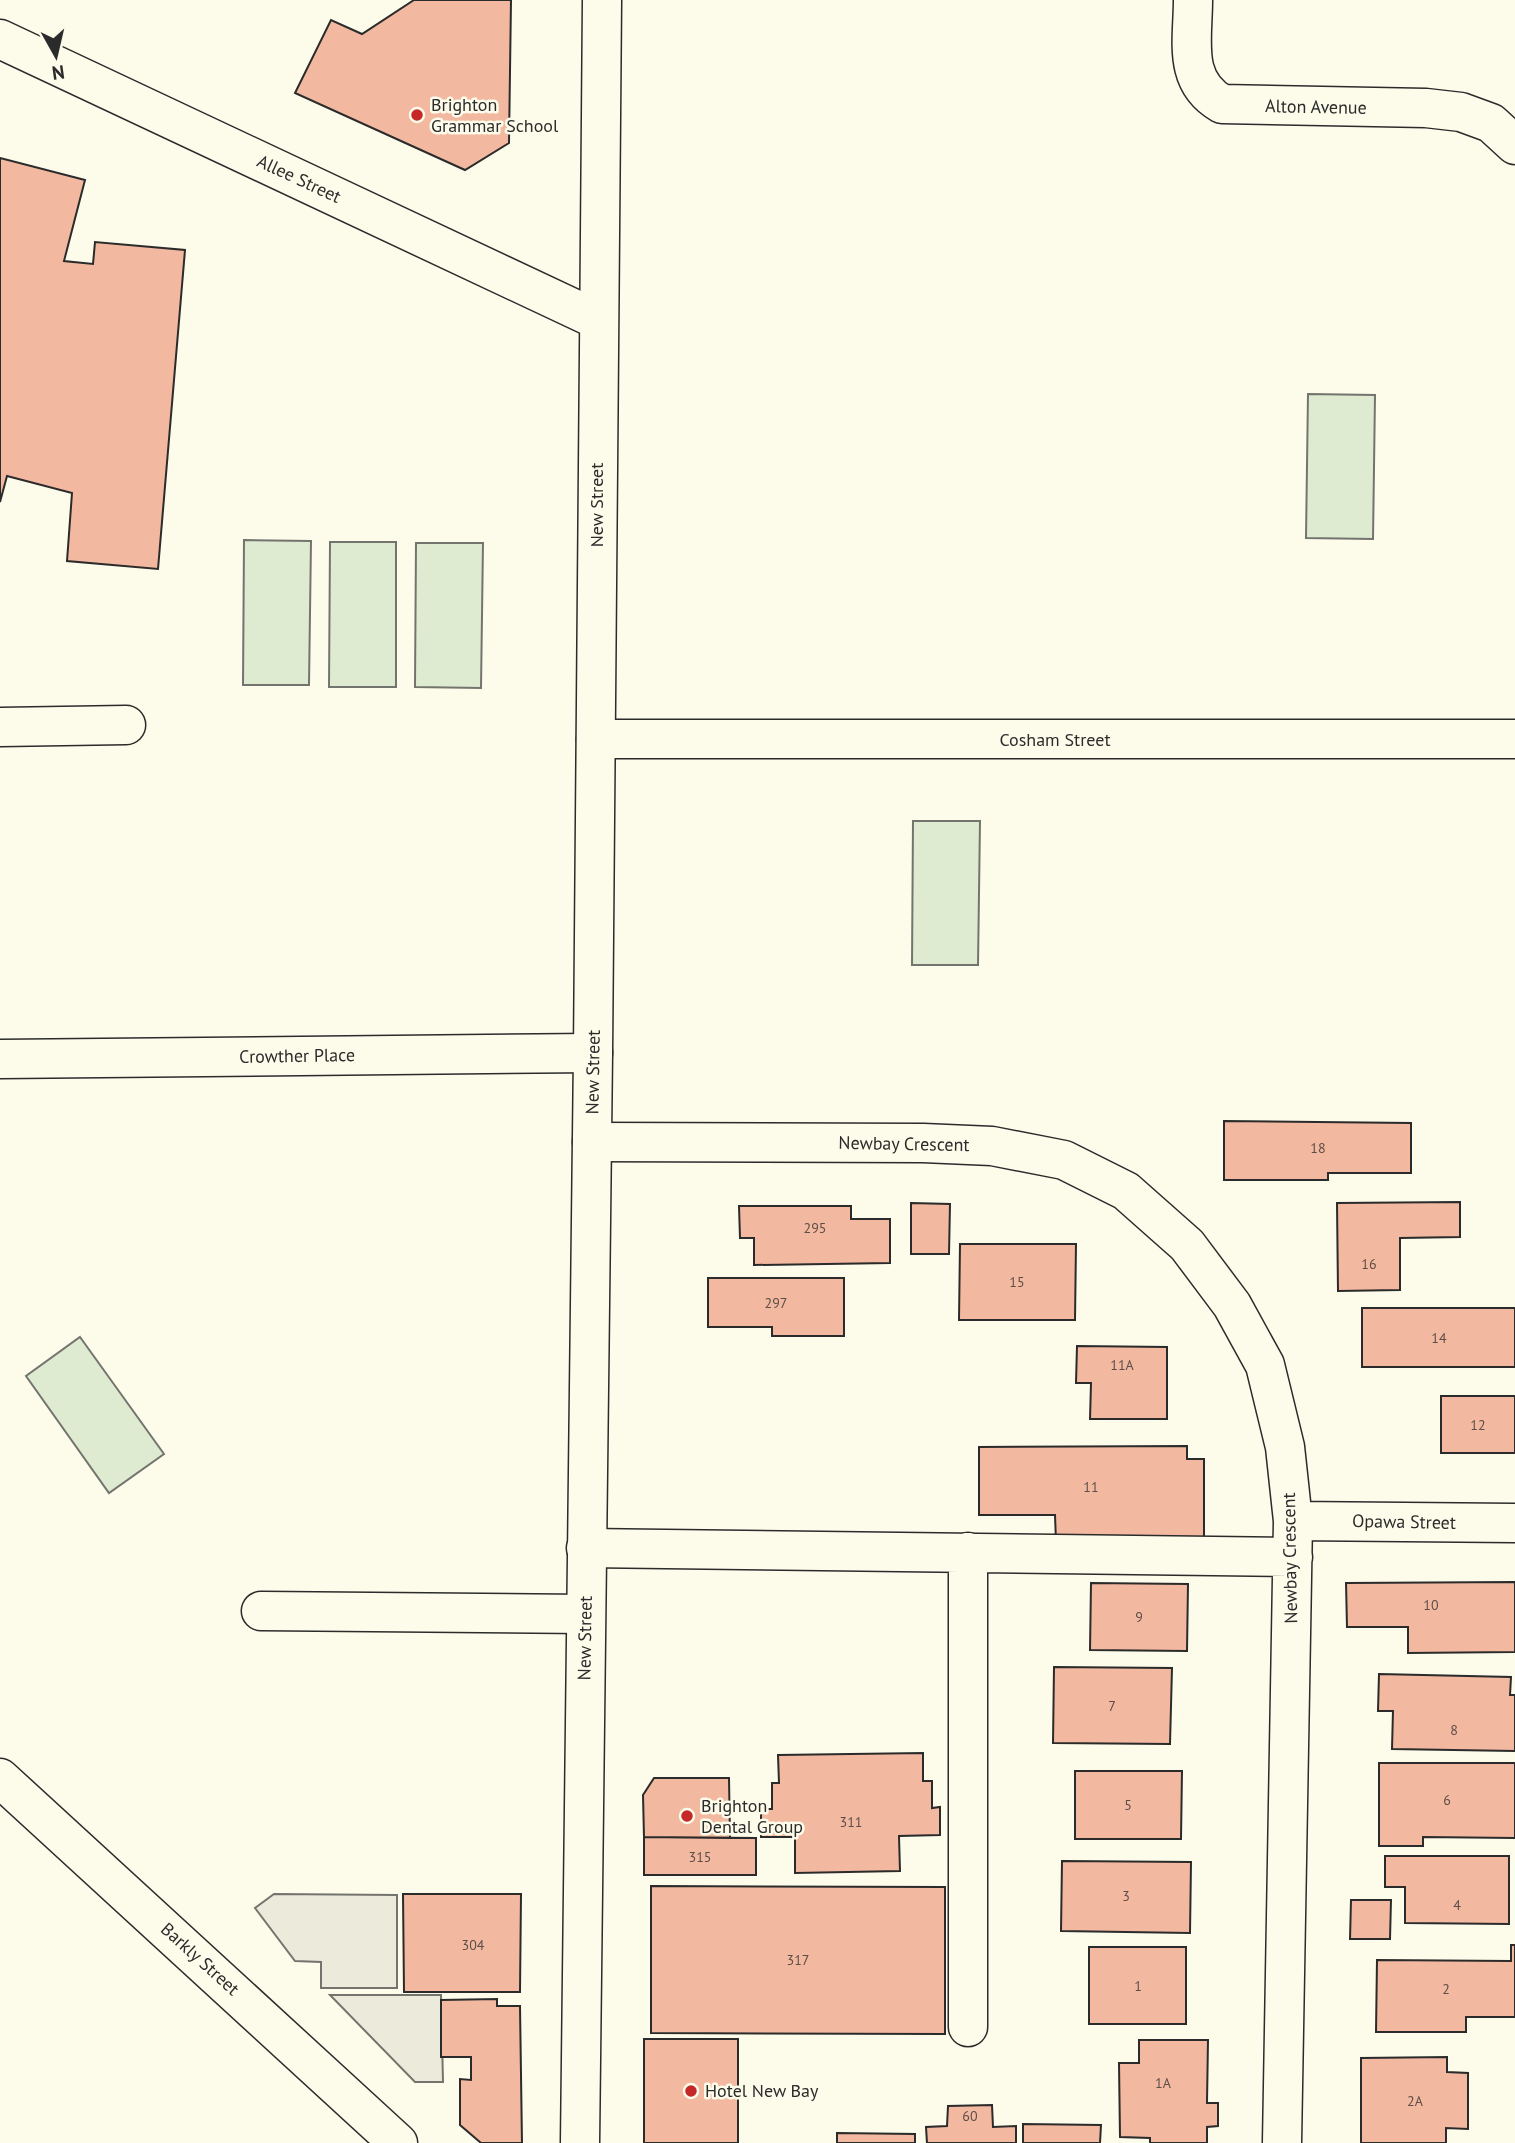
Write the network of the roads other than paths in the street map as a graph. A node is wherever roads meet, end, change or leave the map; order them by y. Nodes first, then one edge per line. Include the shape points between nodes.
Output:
1 (601, 0) edge
2 (1193, 0) edge
3 (0, 39) edge
4 (1515, 145) edge
5 (598, 320) junction
6 (126, 724) dead end
7 (0, 727) edge
8 (596, 739) junction
9 (1515, 739) edge
10 (593, 1053) junction
11 (0, 1059) edge
12 (592, 1142) junction
13 (1515, 1523) edge
14 (1293, 1539) junction
15 (586, 1548) junction
16 (968, 1552) junction
17 (261, 1611) dead end
18 (585, 1614) junction
19 (0, 1778) edge
20 (968, 2027) dead end
21 (398, 2143) edge
22 (580, 2143) edge
23 (1282, 2143) edge

1 - 5 street, New Street
2 - 4 street, Alton Avenue via 1193,71 1210,97 1222,104 1461,112 1491,123
3 - 5 street, Allee Street
5 - 8 street, New Street
6 - 7 street
8 - 9 street, Cosham Street
8 - 10 street, New Street
10 - 11 street, Crowther Place
10 - 12 street, New Street
12 - 14 street, Newbay Crescent via 992,1146 1063,1160 1126,1191 1187,1245 1232,1305 1265,1365 1285,1447
12 - 15 street, New Street
13 - 14 street, Opawa Street
14 - 16 street, Opawa Street
14 - 23 street, Newbay Crescent
15 - 16 street, Opawa Street
15 - 18 street, New Street
16 - 20 street
17 - 18 street
18 - 22 street, New Street
19 - 21 street, Barkly Street

